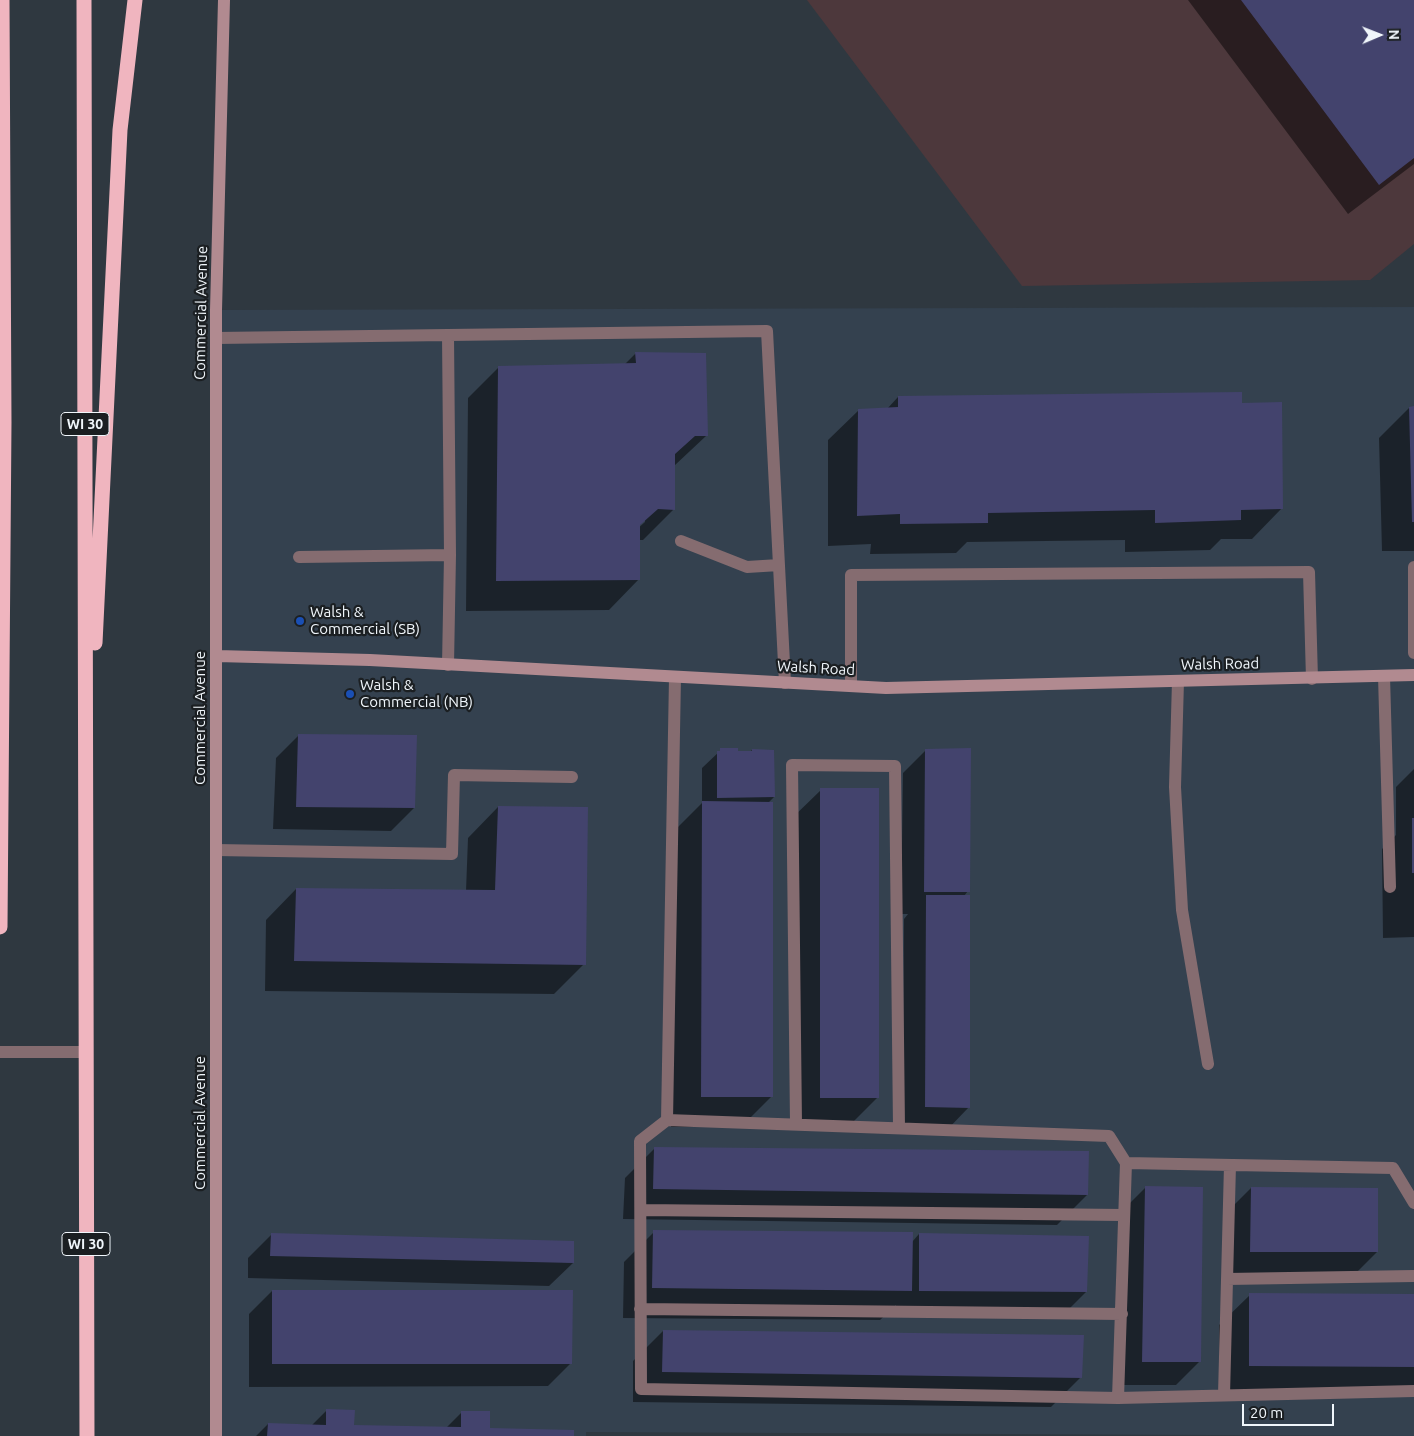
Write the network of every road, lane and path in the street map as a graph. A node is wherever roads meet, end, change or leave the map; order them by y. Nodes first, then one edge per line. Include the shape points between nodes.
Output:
1 (2, 0) edge
2 (84, 0) edge
3 (135, 0) edge
4 (224, 0) edge
5 (448, 335) junction
6 (216, 338) junction
7 (681, 541) dead end
8 (450, 555) junction
9 (299, 557) dead end
10 (779, 565) junction
11 (1414, 567) edge
12 (1414, 653) edge
13 (217, 656) junction
14 (448, 665) junction
15 (1414, 675) edge
16 (1384, 676) junction
17 (675, 677) junction
18 (1312, 679) junction
19 (1178, 681) junction
20 (785, 683) junction
21 (851, 686) junction
22 (1, 731) edge
23 (572, 776) dead end
24 (86, 847) junction
25 (216, 850) junction
26 (1390, 887) dead end
27 (0, 927) edge
28 (0, 1052) edge
29 (86, 1052) junction
30 (1208, 1064) dead end
31 (667, 1120) junction
32 (796, 1124) junction
33 (899, 1128) junction
34 (1126, 1163) junction
35 (1230, 1165) junction
36 (1414, 1204) edge
37 (641, 1210) junction
38 (1123, 1215) junction
39 (1414, 1276) edge
40 (1227, 1280) junction
41 (640, 1308) junction
42 (1122, 1314) junction
43 (1414, 1391) edge
44 (1224, 1395) junction
45 (1118, 1398) junction
46 (87, 1436) edge
47 (216, 1436) edge

1 - 22 highway via 4,422
2 - 24 highway, WI 30
3 - 24 highway via 119,140
4 - 6 street, Commercial Avenue
5 - 6 lane
5 - 8 lane
5 - 10 lane via 767,331
6 - 13 street, Commercial Avenue
7 - 10 lane via 747,567
8 - 9 lane
8 - 14 lane
10 - 20 lane
11 - 12 lane
13 - 14 street, Walsh Road
13 - 25 street, Commercial Avenue
14 - 17 street, Walsh Road
15 - 16 street, Walsh Road
16 - 18 street, Walsh Road
16 - 26 lane
17 - 20 street, Walsh Road
17 - 31 lane
18 - 19 street, Walsh Road
18 - 21 lane via 1309,572 851,575
19 - 21 street, Walsh Road via 886,688
19 - 30 lane via 1175,787 1182,910
20 - 21 street, Walsh Road
22 - 27 highway
23 - 25 lane via 454,775 452,854
24 - 29 highway, WI 30
25 - 47 street, Commercial Avenue
28 - 29 lane
29 - 46 highway, WI 30
31 - 32 lane
31 - 37 lane via 640,1141
32 - 33 lane
32 - 33 lane via 792,765 895,766
33 - 34 lane via 1109,1136
34 - 35 lane
34 - 38 lane
35 - 36 lane via 1393,1168
35 - 40 lane
37 - 38 lane
37 - 41 lane
38 - 42 lane
39 - 40 lane
40 - 44 lane
41 - 42 lane
41 - 45 lane via 641,1389
42 - 45 lane
43 - 44 lane
44 - 45 lane

